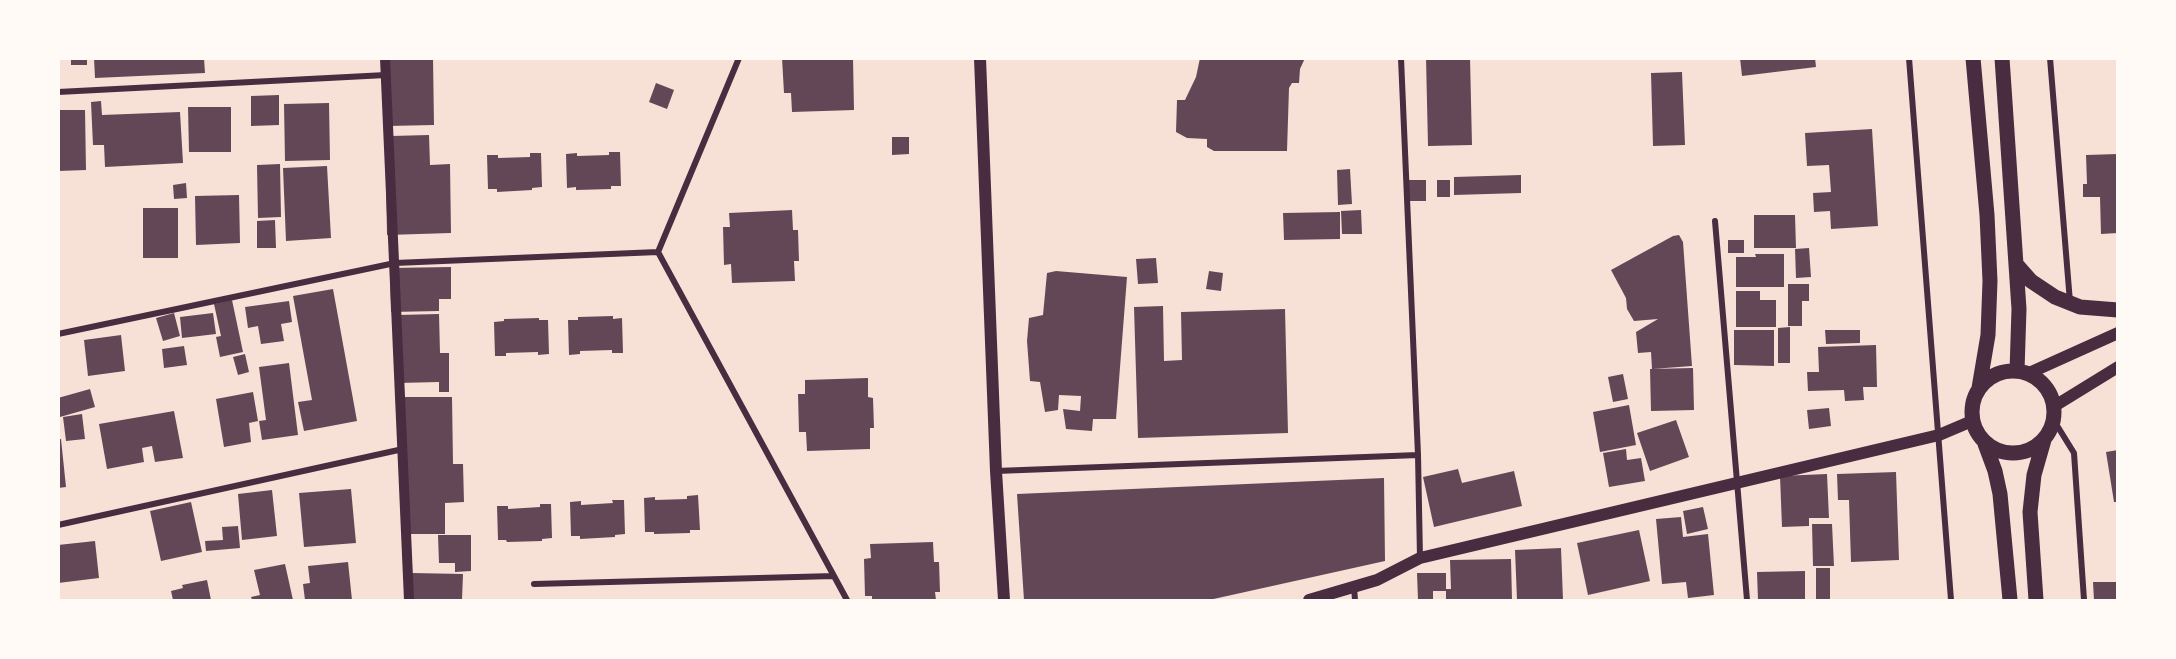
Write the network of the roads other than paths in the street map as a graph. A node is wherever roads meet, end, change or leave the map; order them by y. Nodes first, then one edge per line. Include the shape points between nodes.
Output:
1 (386, 58) edge
2 (739, 58) edge
3 (980, 58) edge
4 (1401, 58) edge
5 (1909, 58) edge
6 (1973, 58) edge
7 (2002, 58) edge
8 (2050, 58) edge
9 (386, 75) junction
10 (58, 92) edge
11 (1715, 221) dead end
12 (658, 252) junction
13 (395, 263) junction
14 (2016, 264) junction
15 (2070, 303) junction
16 (2118, 310) edge
17 (2118, 333) edge
18 (58, 334) edge
19 (2118, 367) edge
20 (2022, 372) junction
21 (1979, 388) junction
22 (2053, 413) junction
23 (1972, 421) junction
24 (1939, 435) junction
25 (2044, 440) junction
26 (1985, 444) junction
27 (403, 449) junction
28 (1418, 454) junction
29 (996, 471) junction
30 (1736, 482) junction
31 (58, 525) edge
32 (1420, 558) junction
33 (834, 576) junction
34 (534, 584) dead end
35 (1354, 587) junction
36 (409, 600) edge
37 (847, 600) edge
38 (1004, 600) edge
39 (1310, 600) edge
40 (1355, 600) edge
41 (1746, 600) edge
42 (1951, 600) edge
43 (2010, 600) edge
44 (2036, 600) edge
45 (2084, 600) edge

1 - 9 street
2 - 12 street
3 - 29 main road
4 - 28 street
5 - 24 street
6 - 21 main road via 1990,281 1988,335
7 - 14 main road
8 - 15 street
9 - 10 street
9 - 13 street
11 - 30 street
12 - 13 street
12 - 33 street
13 - 18 street
13 - 27 street
14 - 15 main road via 2043,290
14 - 20 main road
15 - 16 main road
17 - 20 main road
19 - 22 main road
20 - 21 main road via 1996,375
20 - 22 main road via 2045,387
21 - 23 main road via 1971,409
22 - 25 main road
22 - 45 street via 2074,453
23 - 24 main road
23 - 26 main road
24 - 30 main road
24 - 42 street
25 - 26 main road via 2022,453 2009,454
25 - 44 main road via 2034,475 2030,512
26 - 43 main road via 2000,494
27 - 31 street
27 - 36 street
28 - 29 street
28 - 32 street
29 - 38 main road
30 - 32 main road
30 - 41 street
32 - 35 main road
33 - 34 street
33 - 37 street
35 - 39 main road
35 - 40 street

